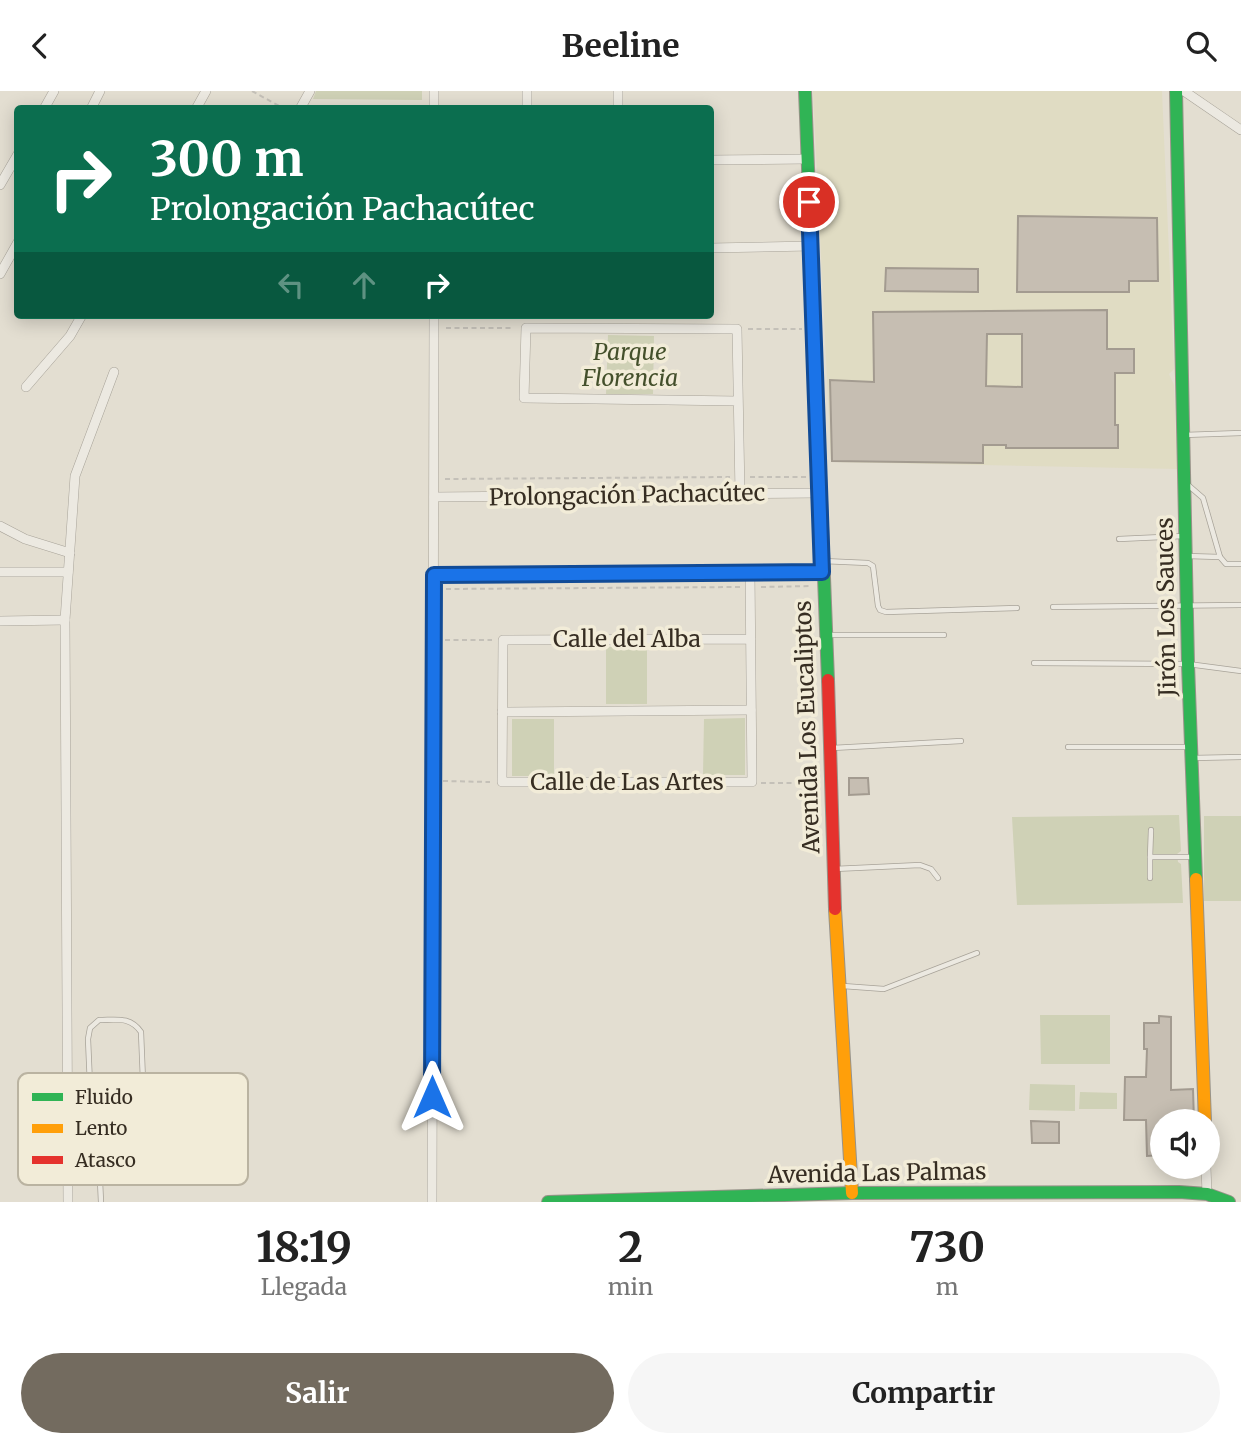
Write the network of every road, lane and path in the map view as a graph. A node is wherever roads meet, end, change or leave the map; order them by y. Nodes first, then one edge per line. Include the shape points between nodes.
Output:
1 (252, 91) edge
2 (805, 91) edge
3 (1175, 91) edge
4 (1184, 91) edge
5 (277, 105) edge
6 (1241, 130) edge
7 (807, 159) junction
8 (714, 160) edge
9 (14, 161) edge
10 (0, 184) edge
11 (810, 246) junction
12 (14, 247) edge
13 (714, 248) edge
14 (1, 270) edge
15 (80, 319) edge
16 (434, 319) edge
17 (434, 328) junction
18 (526, 328) junction
19 (737, 329) junction
20 (814, 329) junction
21 (114, 372) dead end
22 (26, 387) dead end
23 (738, 401) junction
24 (1241, 433) edge
25 (1184, 435) junction
26 (739, 477) junction
27 (819, 477) junction
28 (434, 479) junction
29 (1184, 483) junction
30 (819, 493) junction
31 (740, 494) junction
32 (434, 497) junction
33 (0, 526) edge
34 (1185, 536) junction
35 (1119, 539) dead end
36 (70, 553) junction
37 (1186, 556) junction
38 (1220, 557) junction
39 (1241, 564) edge
40 (822, 567) junction
41 (0, 572) edge
42 (68, 572) junction
43 (750, 573) junction
44 (434, 575) junction
45 (823, 586) junction
46 (750, 587) junction
47 (434, 590) junction
48 (1241, 605) edge
49 (1053, 607) dead end
50 (1188, 607) junction
51 (1017, 608) dead end
52 (65, 620) junction
53 (0, 621) edge
54 (827, 635) junction
55 (944, 635) dead end
56 (751, 639) junction
57 (434, 640) junction
58 (503, 640) junction
59 (1034, 663) dead end
60 (1188, 664) junction
61 (1241, 671) edge
62 (751, 710) junction
63 (502, 712) junction
64 (961, 741) dead end
65 (1068, 747) dead end
66 (831, 748) junction
67 (1191, 753) junction
68 (1241, 757) edge
69 (434, 781) junction
70 (502, 782) junction
71 (752, 782) junction
72 (830, 783) junction
73 (1151, 830) dead end
74 (1150, 857) junction
75 (1195, 857) junction
76 (833, 869) junction
77 (938, 878) dead end
78 (1150, 878) dead end
79 (977, 953) dead end
80 (839, 985) junction
81 (67, 1073) edge
82 (89, 1073) edge
83 (143, 1073) edge
84 (1205, 1109) edge
85 (1206, 1179) edge
86 (852, 1193) junction
87 (1207, 1194) junction
88 (683, 1199) edge
89 (432, 1202) edge
90 (548, 1202) edge
91 (1229, 1202) edge

1 - 5 path
2 - 7 street, Avenida Los Eucaliptos
3 - 25 street, Jirón Los Sauces
4 - 6 street
7 - 8 street
7 - 11 street, Avenida Los Eucaliptos
9 - 10 street
11 - 13 street
11 - 20 street, Avenida Los Eucaliptos
12 - 14 street
15 - 22 street
16 - 17 street
17 - 18 path
17 - 28 street
18 - 19 street
18 - 23 street via 524,398
19 - 20 path
19 - 23 street
20 - 27 street, Avenida Los Eucaliptos
21 - 36 street via 75,476
23 - 26 street
24 - 25 lane
25 - 29 street, Jirón Los Sauces
26 - 27 path
26 - 28 path
26 - 31 street
27 - 30 street, Avenida Los Eucaliptos
28 - 32 street
29 - 34 street, Jirón Los Sauces
29 - 38 lane via 1203,498
30 - 31 street, Prolongación Pachacútec
30 - 40 street, Avenida Los Eucaliptos
31 - 32 street, Prolongación Pachacútec
32 - 44 street
33 - 36 street
34 - 35 lane
34 - 37 street, Jirón Los Sauces
36 - 42 street
37 - 38 lane
37 - 50 street, Jirón Los Sauces
38 - 39 lane via 1226,563
40 - 43 street
40 - 45 street, Avenida Los Eucaliptos
40 - 51 lane via 869,563 878,606 886,612
41 - 42 street
42 - 52 street
43 - 44 street
43 - 46 street
44 - 47 street
45 - 46 path
45 - 54 street, Avenida Los Eucaliptos
46 - 47 path
46 - 56 street
47 - 57 street
48 - 50 lane
49 - 50 lane
50 - 60 street, Jirón Los Sauces
52 - 53 street
52 - 81 street
54 - 55 lane
54 - 66 street, Avenida Los Eucaliptos
56 - 58 street, Calle del Alba
56 - 62 street
57 - 58 path
57 - 69 street
58 - 63 street
59 - 60 lane
60 - 61 lane
60 - 67 street, Jirón Los Sauces
62 - 63 street
62 - 71 street
63 - 70 street
64 - 66 lane
65 - 67 lane
66 - 72 street, Avenida Los Eucaliptos
67 - 68 lane
67 - 75 street, Jirón Los Sauces
69 - 70 path
69 - 89 street
70 - 71 street, Calle de Las Artes
71 - 72 path
72 - 76 street, Avenida Los Eucaliptos
73 - 74 lane
74 - 75 lane
74 - 78 lane
75 - 84 street, Jirón Los Sauces
76 - 77 lane via 920,865
76 - 80 street, Avenida Los Eucaliptos
79 - 80 lane via 884,989
80 - 86 street, Avenida Los Eucaliptos
82 - 83 lane via 90,1028 99,1020 127,1020 141,1032
85 - 87 street
86 - 87 street, Avenida Las Palmas
86 - 88 street, Avenida Las Palmas
87 - 91 street, Avenida Las Palmas
88 - 90 street, Avenida Las Palmas

